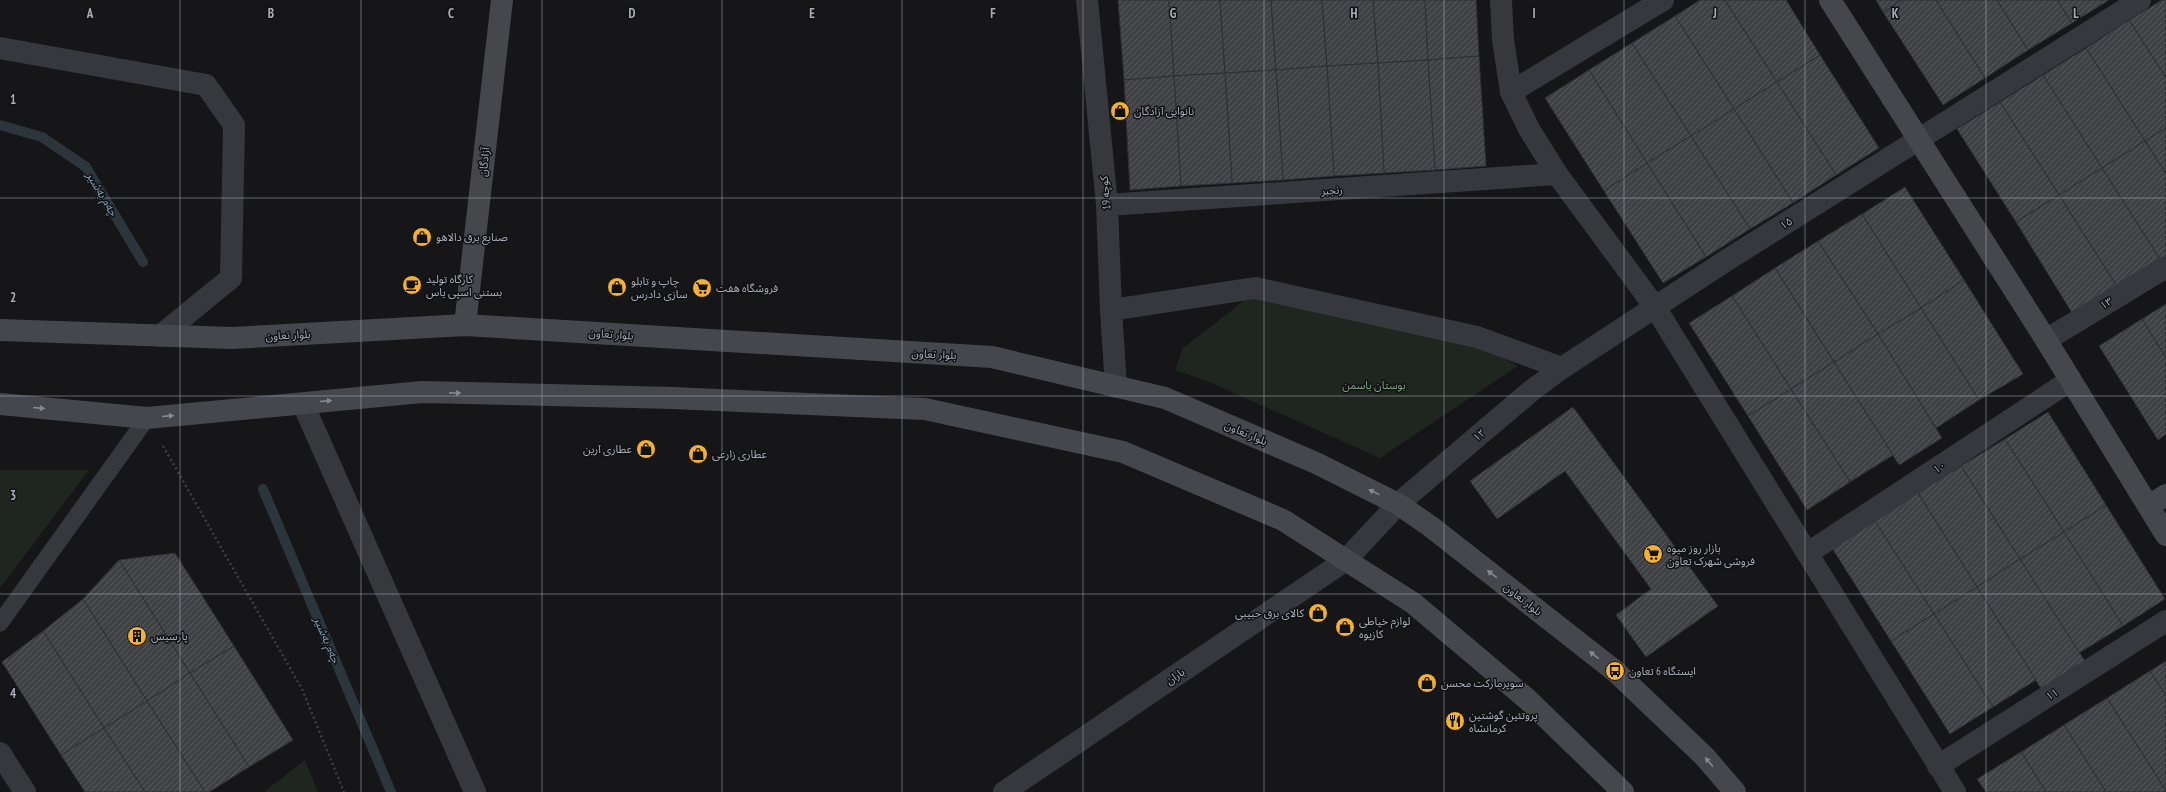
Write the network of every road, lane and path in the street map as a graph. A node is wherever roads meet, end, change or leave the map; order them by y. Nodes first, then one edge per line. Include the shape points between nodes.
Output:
1 (502, 0) edge
2 (1087, 0) edge
3 (1501, 0) edge
4 (1663, 0) edge
5 (1830, 0) edge
6 (2140, 0) edge
7 (0, 48) edge
8 (1511, 92) junction
9 (1918, 139) junction
10 (1557, 174) junction
11 (1107, 205) junction
12 (2166, 267) edge
13 (1655, 307) junction
14 (1111, 310) junction
15 (465, 325) junction
16 (0, 330) edge
17 (160, 336) junction
18 (2046, 340) junction
19 (1562, 368) junction
20 (2071, 380) junction
21 (1116, 387) junction
22 (0, 404) edge
23 (303, 404) junction
24 (147, 418) junction
25 (2157, 501) edge
26 (1398, 504) junction
27 (2166, 535) edge
28 (1808, 553) junction
29 (1346, 560) junction
30 (2166, 621) edge
31 (0, 623) edge
32 (0, 753) edge
33 (1938, 766) junction
34 (25, 792) edge
35 (344, 792) edge
36 (475, 792) edge
37 (1004, 792) edge
38 (1623, 792) edge
39 (1735, 792) edge
40 (1955, 792) edge

1 - 15 main road, آزادگان
2 - 11 street, کوچه 19
3 - 8 street via 1503,40
4 - 8 street
5 - 9 main road
6 - 9 street, ۱۵
7 - 17 street via 206,85 234,124 231,278
8 - 10 street via 1529,129
9 - 13 street, ۱۵
9 - 18 main road
10 - 11 street, رنجبر
10 - 13 street
11 - 14 street, کوچه 19
12 - 18 street, ۱۳
13 - 19 street, ۱۵
13 - 28 street
14 - 19 street via 1255,288 1478,336
14 - 21 street, کوچه 19
15 - 17 main road, بلوار تعاون via 232,338
15 - 21 main road, بلوار تعاون via 992,357
16 - 17 main road, بلوار تعاون
18 - 20 main road
19 - 26 street, ۱۲ via 1531,391
20 - 25 main road
20 - 28 street, ۱۰
26 -> 21 main road, بلوار تعاون via 1316,463 1165,398
22 -> 24 main road
24 -> 23 main road
23 -> 29 main road via 422,392 673,398 925,409 1123,452 1283,520
23 - 36 street
24 - 31 lane
24 - 35 path via 302,689
25 - 27 main road
26 - 29 street, ۱۲
39 -> 26 main road, بلوار تعاون via 1705,757 1615,671 1430,526
28 - 33 street
29 - 37 street, باران
29 - 38 main road via 1419,608 1527,699
30 - 33 street, ۱۱
32 - 34 street
33 - 40 street

